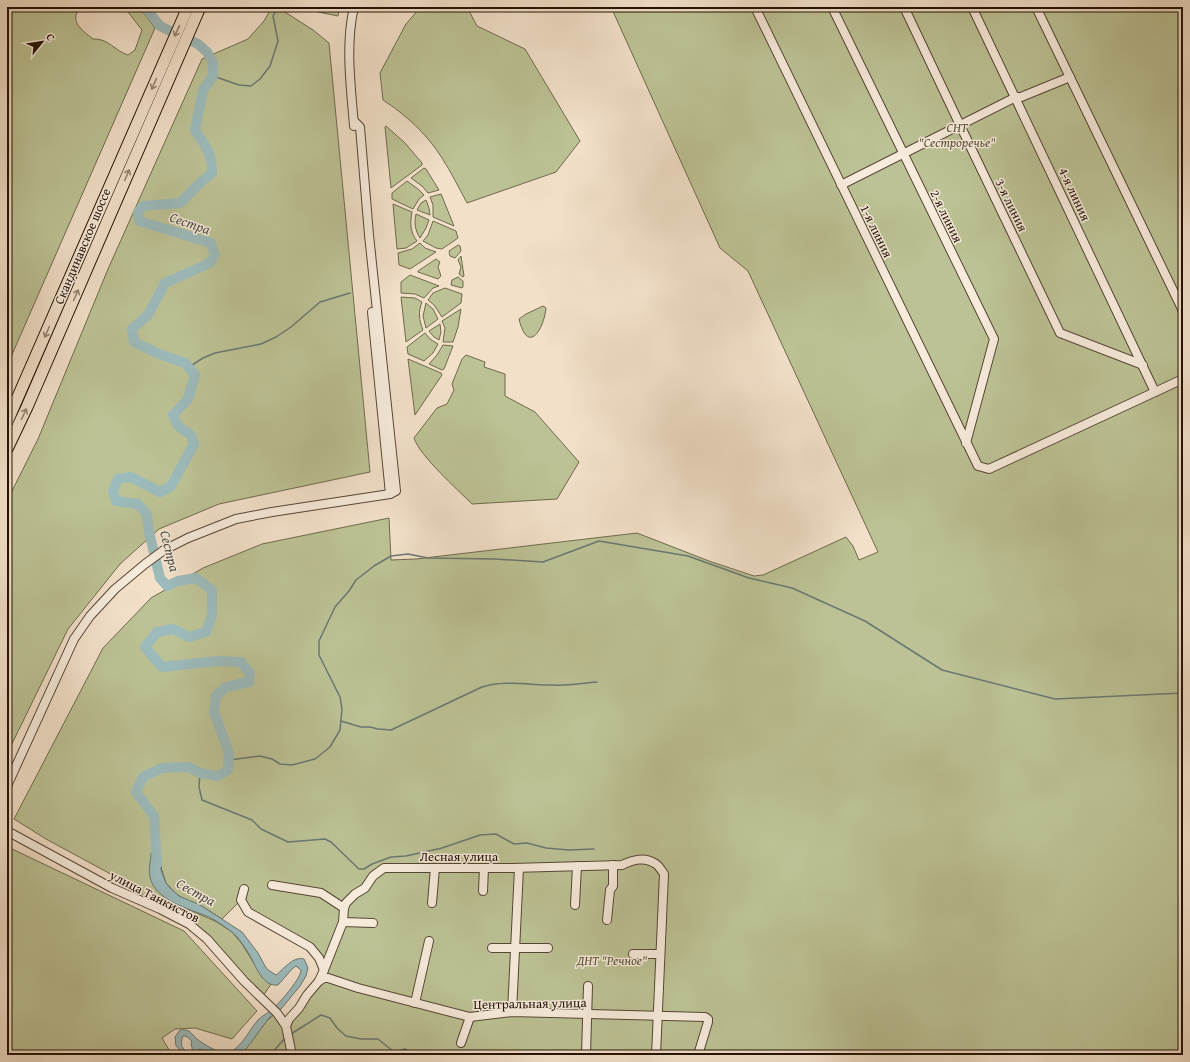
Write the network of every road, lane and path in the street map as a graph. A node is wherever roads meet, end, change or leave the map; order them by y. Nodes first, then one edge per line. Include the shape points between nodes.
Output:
1 (200, 7) edge
2 (354, 7) edge
3 (755, 7) edge
4 (832, 7) edge
5 (904, 7) edge
6 (972, 7) edge
7 (1036, 7) edge
8 (190, 13) edge
9 (1070, 77) junction
10 (1016, 97) junction
11 (960, 125) junction
12 (903, 153) junction
13 (841, 185) junction
14 (1183, 311) edge
15 (1143, 365) junction
16 (1183, 379) edge
17 (1155, 392) junction
18 (7, 422) edge
19 (966, 443) junction
20 (7, 449) edge
21 (7, 786) edge
22 (7, 831) edge
23 (613, 865) junction
24 (577, 866) junction
25 (435, 868) junction
26 (484, 868) junction
27 (519, 868) junction
28 (272, 885) dead end
29 (244, 889) dead end
30 (482, 891) dead end
31 (432, 904) dead end
32 (575, 905) dead end
33 (344, 908) junction
34 (607, 920) dead end
35 (343, 922) junction
36 (373, 923) dead end
37 (429, 941) dead end
38 (515, 947) junction
39 (492, 948) dead end
40 (548, 948) dead end
41 (633, 954) dead end
42 (660, 954) junction
43 (324, 970) junction
44 (319, 981) junction
45 (588, 986) dead end
46 (415, 1003) junction
47 (512, 1012) junction
48 (587, 1014) junction
49 (658, 1015) junction
50 (470, 1016) junction
51 (287, 1034) junction
52 (461, 1043) dead end
53 (292, 1055) edge
54 (586, 1055) edge
55 (656, 1055) edge
56 (698, 1055) edge

1 - 8 highway
2 - 21 street via 351,21 350,72 354,121 360,126 396,491 236,519 188,538 164,550 145,564 115,589 90,616 74,639
3 - 13 street, 1-я линия
4 - 12 street, 2-я линия
5 - 11 street, 3-я линия
6 - 10 street, 4-я линия
7 - 9 street
8 -> 18 highway, Скандинавское шоссе via 169,48
20 -> 8 highway, Скандинавское шоссе via 180,53
9 - 10 street
9 - 14 street
10 - 11 street
10 - 15 street, 4-я линия
11 - 12 street
11 - 15 street, 3-я линия via 1060,333
12 - 13 street
12 - 19 street, 2-я линия via 994,339
13 - 19 street, 1-я линия
15 - 17 street, 4-я линия
16 - 17 street
17 - 19 street, 1-я линия via 989,468 978,466
22 - 51 street, улица Танкистов via 112,888 189,924 207,939 244,982 274,1011
23 - 24 street, Лесная улица
23 - 34 street via 613,886 610,890
23 - 42 street, Лесная улица via 642,859 656,864 664,874
24 - 27 street, Лесная улица
24 - 32 street
25 - 26 street, Лесная улица
25 - 31 street
25 - 33 street, Лесная улица via 384,868 373,876 365,888 350,899
26 - 27 street, Лесная улица
26 - 30 street
27 - 38 street
28 - 33 street via 321,892
29 - 43 street via 241,900 248,912 310,947
33 - 35 street
35 - 36 street
35 - 43 street
37 - 46 street
38 - 39 street
38 - 40 street
38 - 47 street
41 - 42 street
42 - 49 street
43 - 44 street
44 - 46 street, Центральная улица via 328,978
44 - 51 street via 289,1019
45 - 48 street
46 - 50 street, Центральная улица
47 - 48 street, Центральная улица
47 - 50 street, Центральная улица
48 - 49 street, Центральная улица
48 - 54 street
49 - 55 street
49 - 56 street, Центральная улица via 701,1016 708,1019
50 - 52 street
51 - 53 street, улица Танкистов

